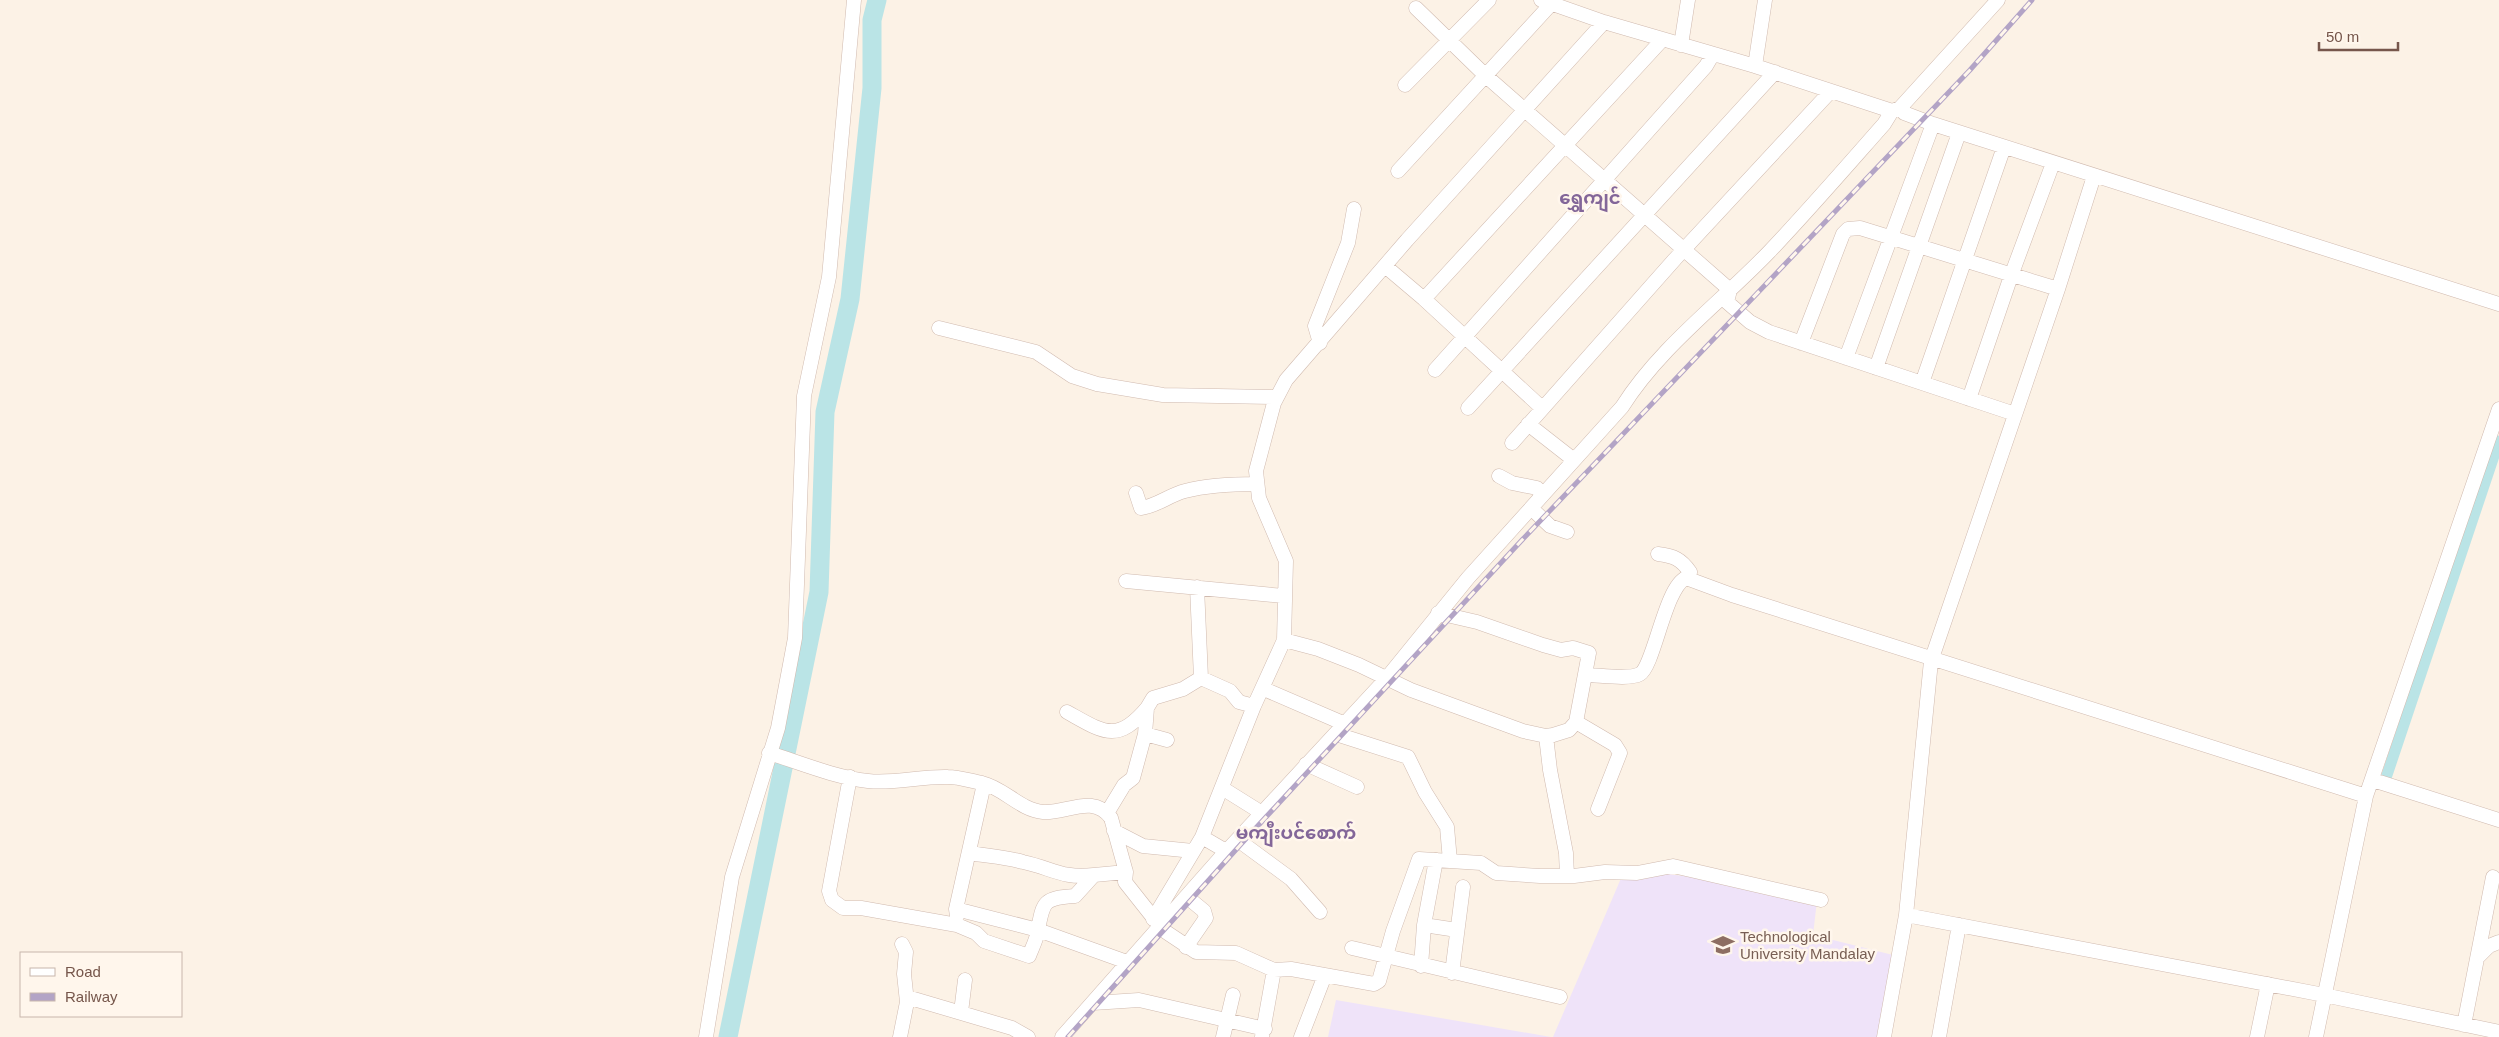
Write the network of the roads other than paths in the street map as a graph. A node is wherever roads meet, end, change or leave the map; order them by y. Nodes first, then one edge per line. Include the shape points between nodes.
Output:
1 (854, 0) edge
2 (1489, 0) edge
3 (1688, 0) edge
4 (1766, 0) edge
5 (1998, 0) edge
6 (1545, 1) edge
7 (1416, 8) dead end
8 (1604, 22) junction
9 (1662, 40) junction
10 (1450, 41) junction
11 (1681, 45) junction
12 (1713, 54) junction
13 (1755, 66) junction
14 (1775, 72) junction
15 (1486, 76) junction
16 (1405, 85) dead end
17 (1830, 92) junction
18 (1525, 109) junction
19 (1896, 110) junction
20 (1933, 124) junction
21 (1959, 133) junction
22 (1565, 146) junction
23 (2004, 147) junction
24 (2053, 163) junction
25 (1398, 171) dead end
26 (2094, 176) junction
27 (1605, 180) junction
28 (1354, 209) dead end
29 (1644, 215) junction
30 (1891, 238) junction
31 (1919, 247) junction
32 (1683, 250) junction
33 (1964, 261) junction
34 (1386, 266) junction
35 (2011, 276) junction
36 (2058, 289) junction
37 (1730, 290) junction
38 (1424, 299) junction
39 (2499, 304) edge
40 (939, 328) dead end
41 (1463, 336) junction
42 (1801, 343) junction
43 (1320, 344) junction
44 (1846, 358) junction
45 (1876, 368) junction
46 (1435, 370) dead end
47 (1501, 370) junction
48 (1922, 383) junction
49 (1277, 397) junction
50 (1969, 399) junction
51 (1468, 408) dead end
52 (1542, 408) junction
53 (2499, 409) edge
54 (2015, 414) junction
55 (1528, 424) junction
56 (1512, 443) dead end
57 (1574, 460) junction
58 (1499, 476) dead end
59 (1256, 484) junction
60 (1136, 493) dead end
61 (1542, 496) junction
62 (1531, 508) junction
63 (1567, 532) dead end
64 (1658, 554) dead end
65 (1686, 578) junction
66 (1126, 581) dead end
67 (1197, 587) junction
68 (1284, 596) junction
69 (1438, 613) junction
70 (1284, 640) junction
71 (1932, 657) junction
72 (1586, 675) junction
73 (1201, 678) junction
74 (1386, 679) junction
75 (1264, 689) junction
76 (1254, 706) junction
77 (1147, 708) junction
78 (1067, 712) dead end
79 (1576, 722) junction
80 (1341, 729) junction
81 (1145, 734) junction
82 (1546, 736) junction
83 (1167, 740) dead end
84 (774, 754) junction
85 (1306, 764) junction
86 (850, 777) junction
87 (2372, 780) junction
88 (984, 784) junction
89 (1356, 786) dead end
90 (1222, 788) junction
91 (2366, 796) junction
92 (1598, 809) dead end
93 (1107, 813) junction
94 (1262, 813) junction
95 (2499, 820) edge
96 (1114, 831) junction
97 (1202, 837) junction
98 (1238, 840) junction
99 (1192, 851) junction
100 (1226, 851) junction
101 (970, 853) junction
102 (1443, 860) junction
103 (1126, 872) junction
104 (1094, 875) junction
105 (1566, 876) junction
106 (2493, 877) dead end
107 (1463, 887) dead end
108 (1187, 897) junction
109 (1821, 900) dead end
110 (956, 909) junction
111 (1320, 912) dead end
112 (1906, 915) junction
113 (1157, 922) junction
114 (957, 924) junction
115 (1424, 925) junction
116 (1959, 925) junction
117 (1038, 930) junction
118 (1457, 930) junction
119 (2499, 942) edge
120 (902, 944) dead end
121 (1186, 947) junction
122 (1352, 948) dead end
123 (2478, 957) junction
124 (1386, 958) junction
125 (1128, 962) junction
126 (1421, 966) junction
127 (1274, 970) junction
128 (1452, 973) junction
129 (1325, 975) junction
130 (965, 980) dead end
131 (2268, 984) junction
132 (1233, 995) dead end
133 (2324, 995) junction
134 (907, 997) junction
135 (1560, 997) dead end
136 (1093, 1002) junction
137 (961, 1012) junction
138 (1228, 1020) junction
139 (2464, 1024) junction
140 (2499, 1032) edge
141 (1263, 1033) edge
142 (706, 1037) edge
143 (900, 1037) edge
144 (1028, 1037) edge
145 (1062, 1037) edge
146 (1224, 1037) edge
147 (1301, 1037) edge
148 (1884, 1037) edge
149 (1939, 1037) edge
150 (2257, 1037) edge
151 (2316, 1037) edge

1 - 84 street via 829,277 804,396 795,638
2 - 10 street
3 - 11 street
4 - 13 street
5 - 19 street
6 - 8 street
6 - 15 street
7 - 10 street
8 - 9 street
8 - 18 street
9 - 11 street
9 - 22 street
10 - 15 street
10 - 16 street
11 - 12 street
12 - 13 street
12 - 27 street
13 - 14 street
14 - 17 street
14 - 29 street
15 - 18 street
15 - 25 street
17 - 19 street
17 - 32 street
18 - 22 street
18 - 34 street
19 - 20 street
19 - 37 street via 1794,225
20 - 21 street
20 - 30 street
21 - 23 street
21 - 31 street
22 - 27 street
22 - 38 street
23 - 24 street
23 - 33 street
24 - 26 street
24 - 35 street
26 - 36 street
26 - 39 street
27 - 29 street
27 - 41 street
28 - 43 street via 1348,243 1315,326
29 - 32 street
29 - 47 street
30 - 31 street
30 - 42 street via 1860,228 1848,229
30 - 44 street
31 - 33 street
31 - 45 street
32 - 37 street
32 - 52 street
33 - 35 street
33 - 48 street
34 - 38 street
34 - 43 street
35 - 36 street
35 - 50 street
36 - 54 street
37 - 42 street via 1727,302 1750,322
37 - 57 street via 1639,382 1622,407
38 - 41 street
40 - 49 street via 1036,352 1072,376 1097,384 1163,395
41 - 46 street
41 - 47 street
42 - 44 street
43 - 49 street via 1286,380
44 - 45 street
45 - 48 street
47 - 51 street
47 - 52 street
48 - 50 street
49 - 59 street via 1264,436
50 - 54 street
52 - 55 street
53 - 87 street
54 - 71 street
55 - 56 street
55 - 57 street
57 - 61 street
58 - 61 street via 1512,483 1537,488
59 - 60 street via 1229,484 1186,491 1141,508
59 - 68 street via 1286,561
61 - 62 street
62 - 63 street via 1550,526
62 - 69 street
64 - 65 street via 1683,561 1690,572
65 - 71 street
65 - 72 street via 1681,580 1674,594 1653,643 1648,664 1641,674 1628,677
66 - 67 street
67 - 68 street
67 - 73 street
68 - 70 street
69 - 72 street via 1477,622 1552,648 1573,648 1590,653
69 - 74 street
70 - 74 street via 1326,652
70 - 75 street
71 - 91 street
71 - 112 street
72 - 79 street
73 - 76 street via 1230,691 1239,702
73 - 77 street via 1183,689 1152,698
74 - 80 street
74 - 82 street via 1488,719
75 - 76 street
75 - 80 street
76 - 90 street
77 - 78 street via 1122,731 1093,727
77 - 81 street
79 - 82 street via 1569,730
79 - 92 street via 1615,745 1620,753
80 - 85 street
80 - 102 street via 1408,756 1425,792 1448,827
81 - 83 street
81 - 93 street via 1132,778
82 - 105 street via 1566,853
84 - 86 street
84 - 142 street via 732,877
85 - 89 street
85 - 94 street
86 - 88 street via 869,781 950,777
86 - 114 street via 831,877 829,891 832,900 843,908 861,908
87 - 91 street
87 - 95 street
88 - 93 street via 1029,808 1044,812 1078,805 1095,806
88 - 101 street
90 - 94 street
90 - 97 street
91 - 133 street
93 - 96 street
94 - 98 street
96 - 99 street via 1143,846
96 - 103 street
97 - 99 street
97 - 100 street
98 - 100 street
98 - 111 street via 1291,879
99 - 113 street
100 - 108 street
101 - 104 street via 1021,861 1061,875
101 - 110 street
102 - 105 street via 1481,863 1491,871 1504,874
102 - 115 street
102 - 124 street via 1417,860
103 - 104 street
103 - 113 street via 1125,882
104 - 117 street via 1075,896 1047,900 1040,912
105 - 109 street via 1637,873 1673,866
106 - 123 street
107 - 118 street
108 - 113 street
108 - 121 street via 1204,911 1206,918
110 - 114 street
110 - 117 street
112 - 116 street
112 - 148 street
113 - 121 street
113 - 125 street
114 - 117 street via 984,942 1029,956
115 - 118 street
115 - 126 street
116 - 131 street
116 - 149 street
117 - 125 street
118 - 128 street
119 - 123 street via 2489,946
120 - 134 street via 906,952
121 - 127 street via 1201,954 1236,953
122 - 124 street
123 - 139 street
124 - 126 street
124 - 129 street via 1377,983
125 - 136 street
126 - 128 street
127 - 129 street via 1291,969
127 - 141 street
128 - 135 street
129 - 147 street
130 - 137 street
131 - 133 street
131 - 150 street
132 - 138 street
133 - 139 street
133 - 151 street
134 - 137 street
134 - 143 street
136 - 138 street via 1139,1000
136 - 145 street
137 - 144 street via 1012,1028
138 - 141 street
138 - 146 street
139 - 140 street

